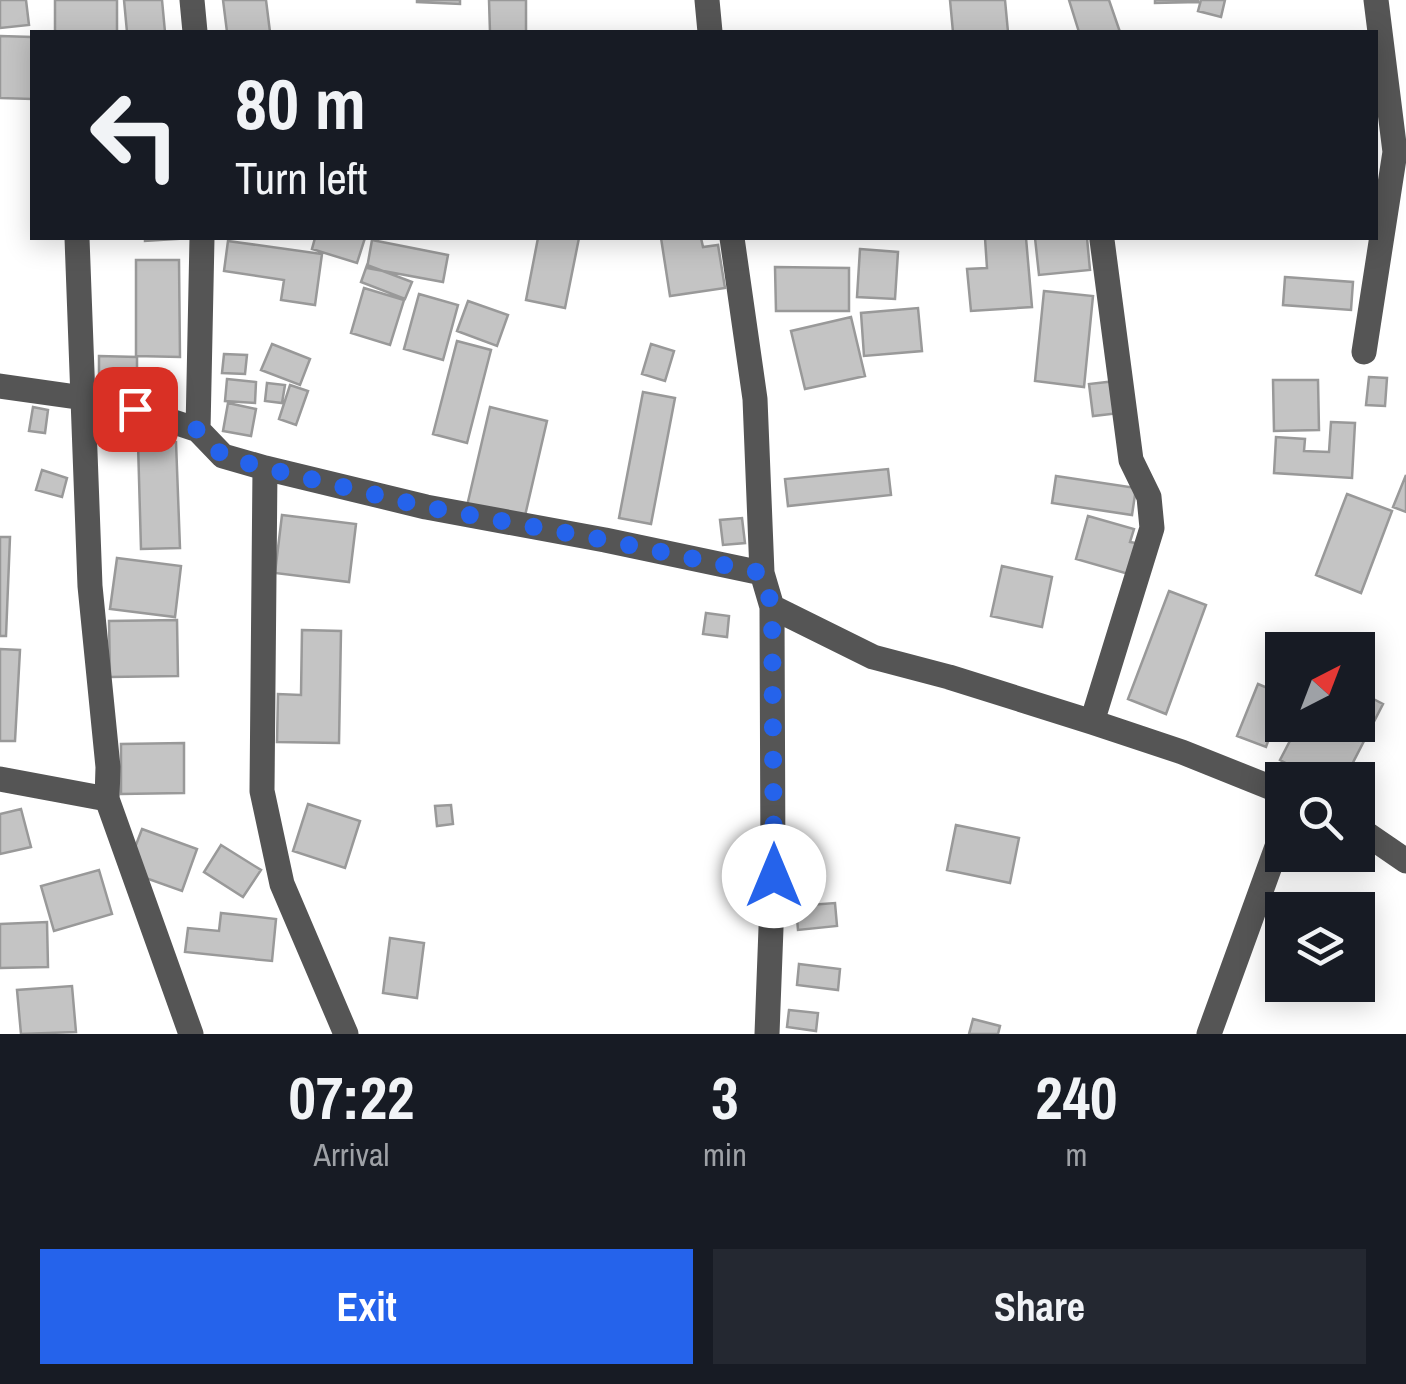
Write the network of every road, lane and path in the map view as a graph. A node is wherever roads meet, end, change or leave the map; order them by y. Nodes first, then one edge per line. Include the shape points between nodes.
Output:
1 (192, 0) edge
2 (707, 0) edge
3 (1376, 0) edge
4 (195, 30) edge
5 (710, 30) edge
6 (77, 240) edge
7 (202, 240) edge
8 (732, 240) edge
9 (1102, 240) edge
10 (1364, 352) dead end
11 (0, 386) edge
12 (84, 398) junction
13 (198, 430) junction
14 (265, 468) junction
15 (762, 573) junction
16 (772, 607) junction
17 (1092, 722) junction
18 (0, 779) edge
19 (1265, 785) edge
20 (107, 799) junction
21 (1375, 840) edge
22 (1406, 862) edge
23 (1268, 872) edge
24 (191, 1034) edge
25 (346, 1034) edge
26 (768, 1034) edge
27 (1209, 1034) edge

1 - 4 street
2 - 5 street
3 - 10 street via 1394,152
6 - 12 street
7 - 13 street
8 - 15 street via 754,398
9 - 17 street via 1131,460 1149,497 1152,528
11 - 12 street
12 - 13 street
12 - 20 street
13 - 14 street via 223,456
14 - 15 street
14 - 25 street via 262,791 282,884
15 - 16 street
16 - 17 street via 873,657
16 - 26 street
17 - 19 street
18 - 20 street
20 - 24 street
21 - 22 street
23 - 27 street

